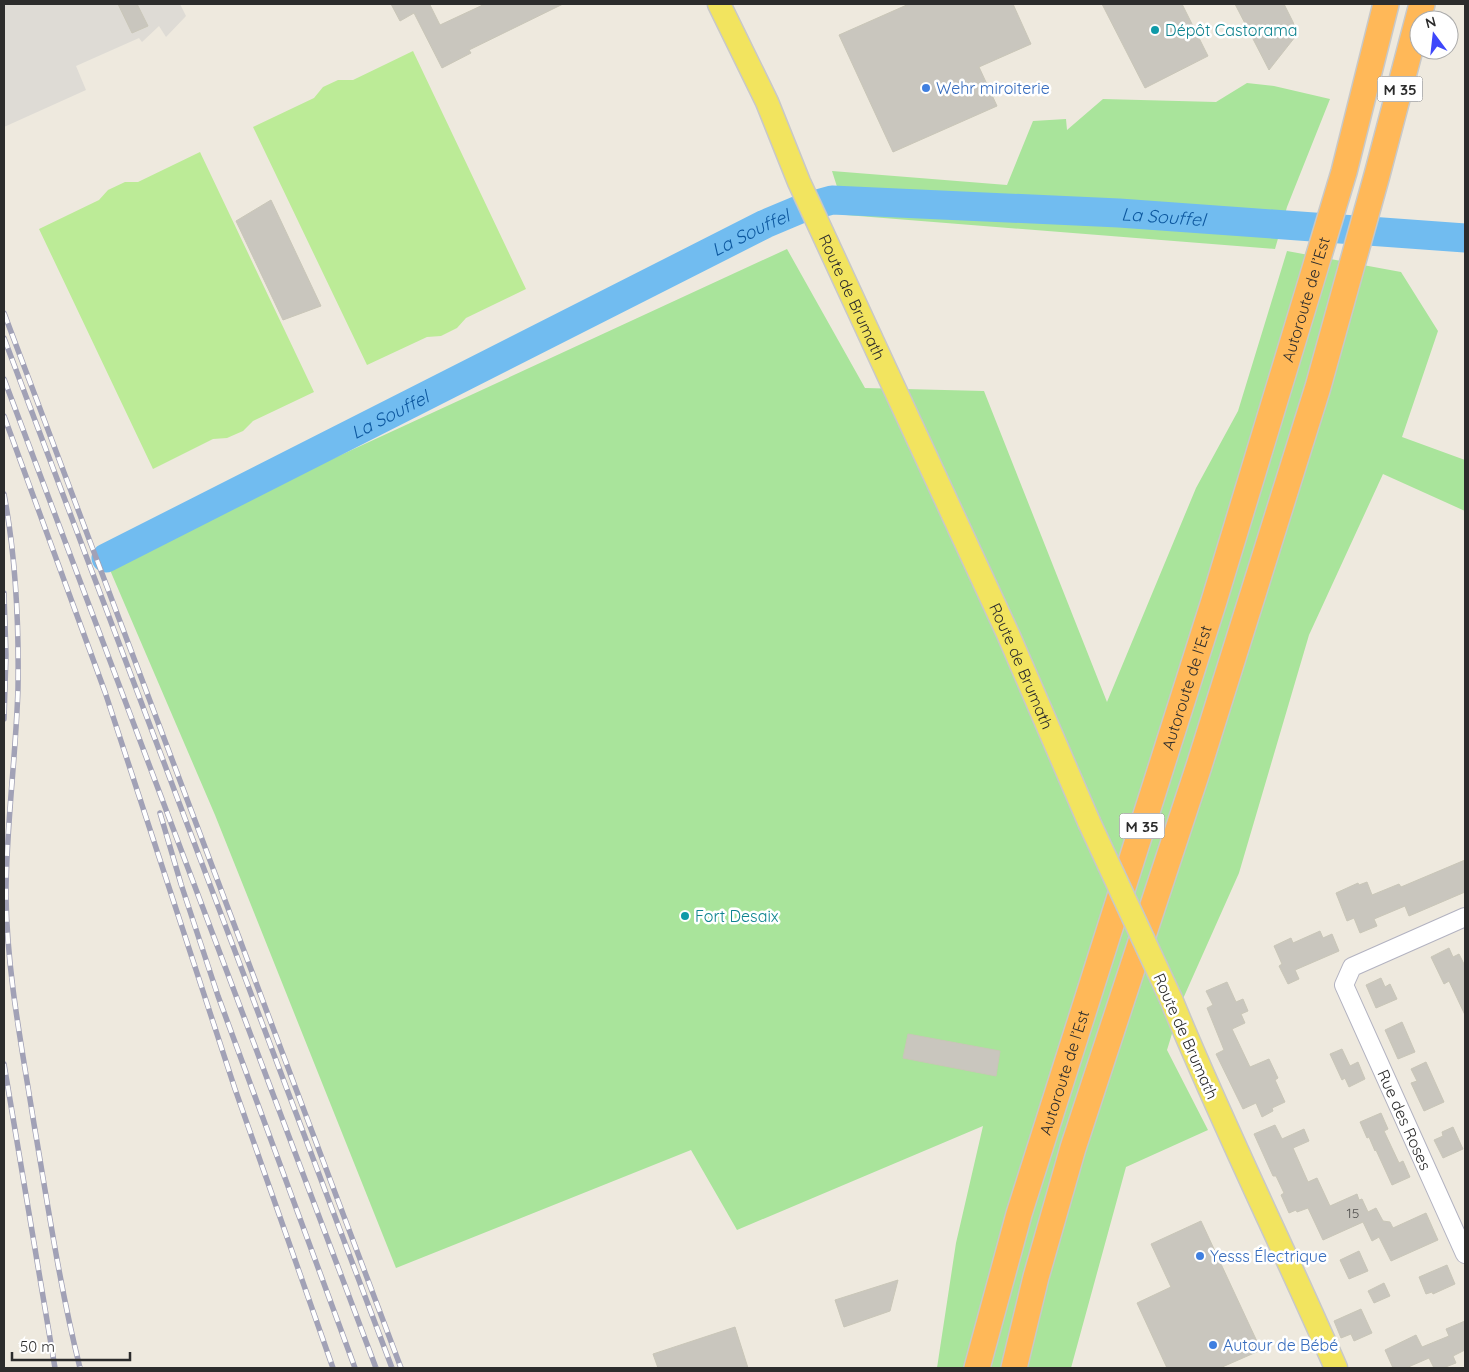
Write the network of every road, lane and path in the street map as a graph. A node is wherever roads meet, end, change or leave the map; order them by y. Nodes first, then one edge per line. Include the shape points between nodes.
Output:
1 (712, 4) edge
2 (719, 4) edge
3 (1386, 4) edge
4 (1422, 4) edge
5 (778, 129) junction
6 (1465, 917) edge
7 (1465, 1254) edge
8 (1319, 1329) junction
9 (977, 1368) edge
10 (1014, 1368) edge
11 (1320, 1368) edge
12 (1336, 1368) edge

1 - 5 main road via 727,47 760,118
2 - 5 main road, Route de Brumath
3 - 9 highway, Autoroute de l’Est / M 35 via 1344,172 1214,601 1019,1214
4 - 10 highway, Autoroute de l’Est / M 35 via 1318,387 1073,1148
5 - 8 main road, Route de Brumath, bridge via 799,182 1008,634 1089,822
6 - 7 street, Rue des Roses via 1352,967 1344,985
8 - 11 main road, Route de Brumath
8 - 12 main road, Route de Brumath

